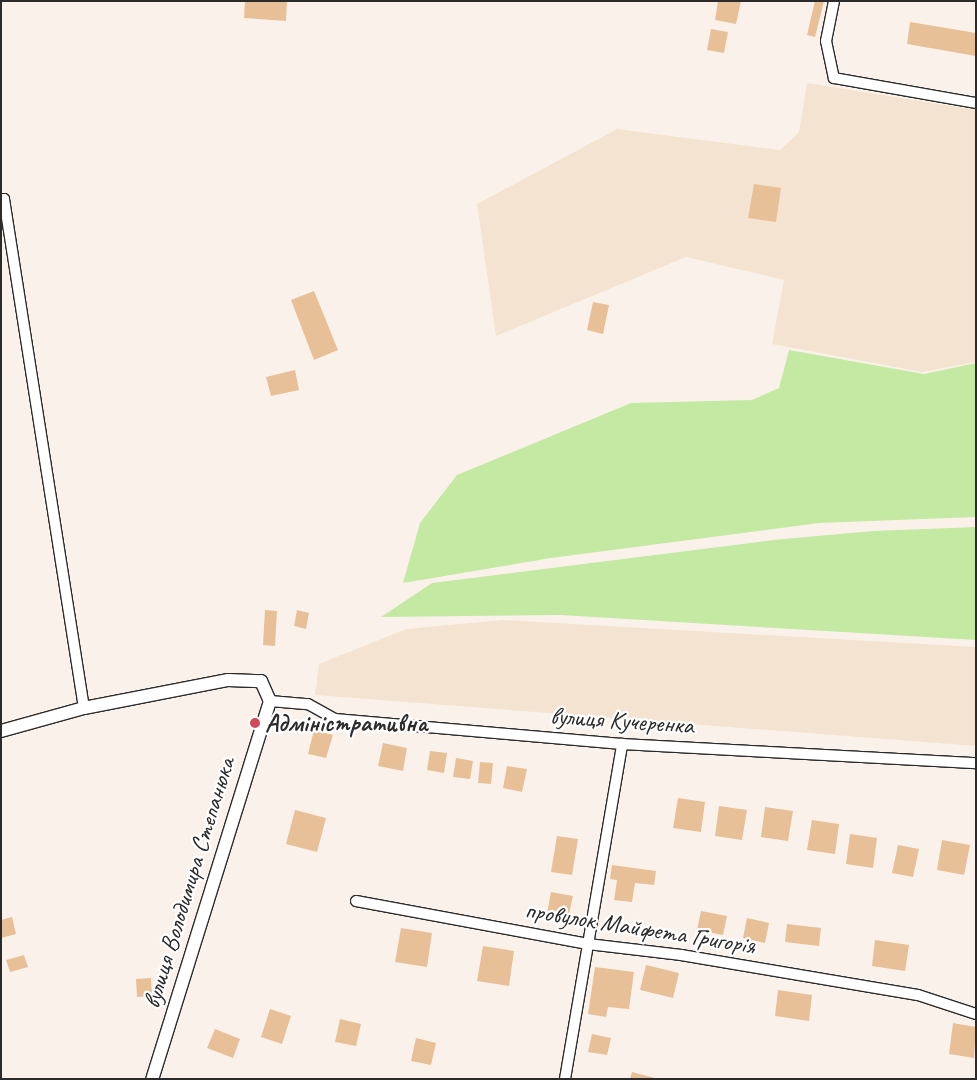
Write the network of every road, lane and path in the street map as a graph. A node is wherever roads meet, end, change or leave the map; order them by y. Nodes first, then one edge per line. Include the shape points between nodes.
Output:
1 (834, 1) edge
2 (976, 103) edge
3 (1, 199) edge
4 (270, 701) junction
5 (84, 708) junction
6 (1, 731) edge
7 (622, 744) junction
8 (976, 763) edge
9 (356, 901) dead end
10 (588, 944) junction
11 (976, 1014) edge
12 (152, 1079) edge
13 (565, 1079) edge

1 - 2 street via 826,41 834,78
3 - 5 street via 4,199
4 - 5 street via 261,681 245,678
4 - 7 street, вулиця Кучеренка via 308,704 336,719
4 - 12 street, вулиця Володимира Степанюка
5 - 6 street
7 - 8 street, вулиця Кучеренка
7 - 10 street
9 - 10 street, провулок Майфета Григорія
10 - 11 street, провулок Майфета Григорія via 681,955 918,995
10 - 13 street

